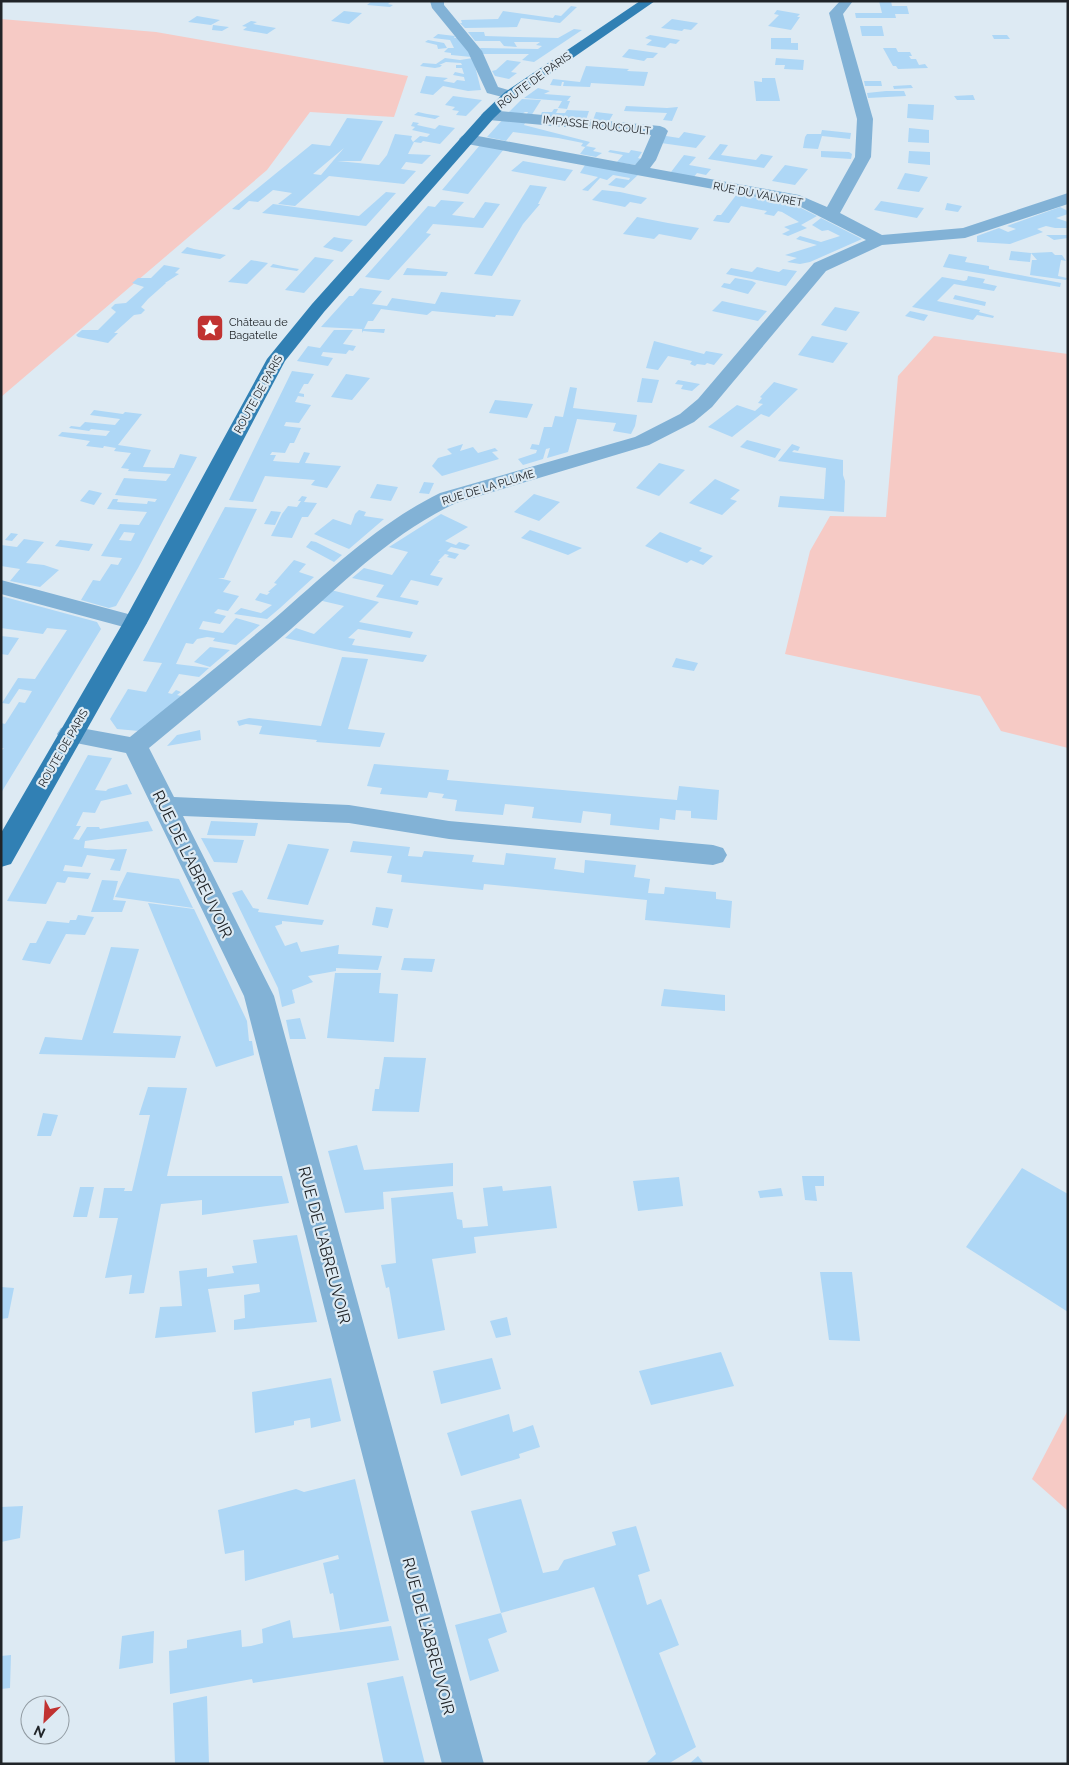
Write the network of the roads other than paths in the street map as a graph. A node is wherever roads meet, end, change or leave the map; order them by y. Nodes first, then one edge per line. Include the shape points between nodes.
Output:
1 (437, 1) edge
2 (649, 1) edge
3 (847, 1) edge
4 (510, 95) junction
5 (488, 115) junction
6 (467, 139) junction
7 (638, 171) junction
8 (1068, 198) edge
9 (831, 215) junction
10 (879, 240) junction
11 (1, 587) edge
12 (135, 623) junction
13 (70, 734) junction
14 (135, 746) junction
15 (165, 806) junction
16 (713, 855) dead end
17 (1, 857) edge
18 (463, 1764) edge

1 - 4 street via 475,51 492,90
2 - 4 main road, ROUTE DE PARIS
3 - 9 street via 836,13 865,120 863,157
4 - 5 main road, ROUTE DE PARIS
5 - 6 main road, ROUTE DE PARIS
5 - 7 street, IMPASSE ROUCOULT via 660,131 648,160
6 - 7 street, RUE DU VALVRET
6 - 12 main road, ROUTE DE PARIS via 276,359
7 - 9 street, RUE DU VALVRET via 799,200
8 - 10 street via 965,233
9 - 10 street, RUE DU VALVRET
10 - 14 street, RUE DE LA PLUME via 820,267 705,403 688,418 642,441 448,498 423,510 382,537
11 - 12 street
12 - 13 main road, ROUTE DE PARIS
13 - 14 street
13 - 17 main road, ROUTE DE PARIS
14 - 15 street, RUE DE L'ABREUVOIR
15 - 16 street via 349,814 449,830
15 - 18 street, RUE DE L'ABREUVOIR via 259,996

